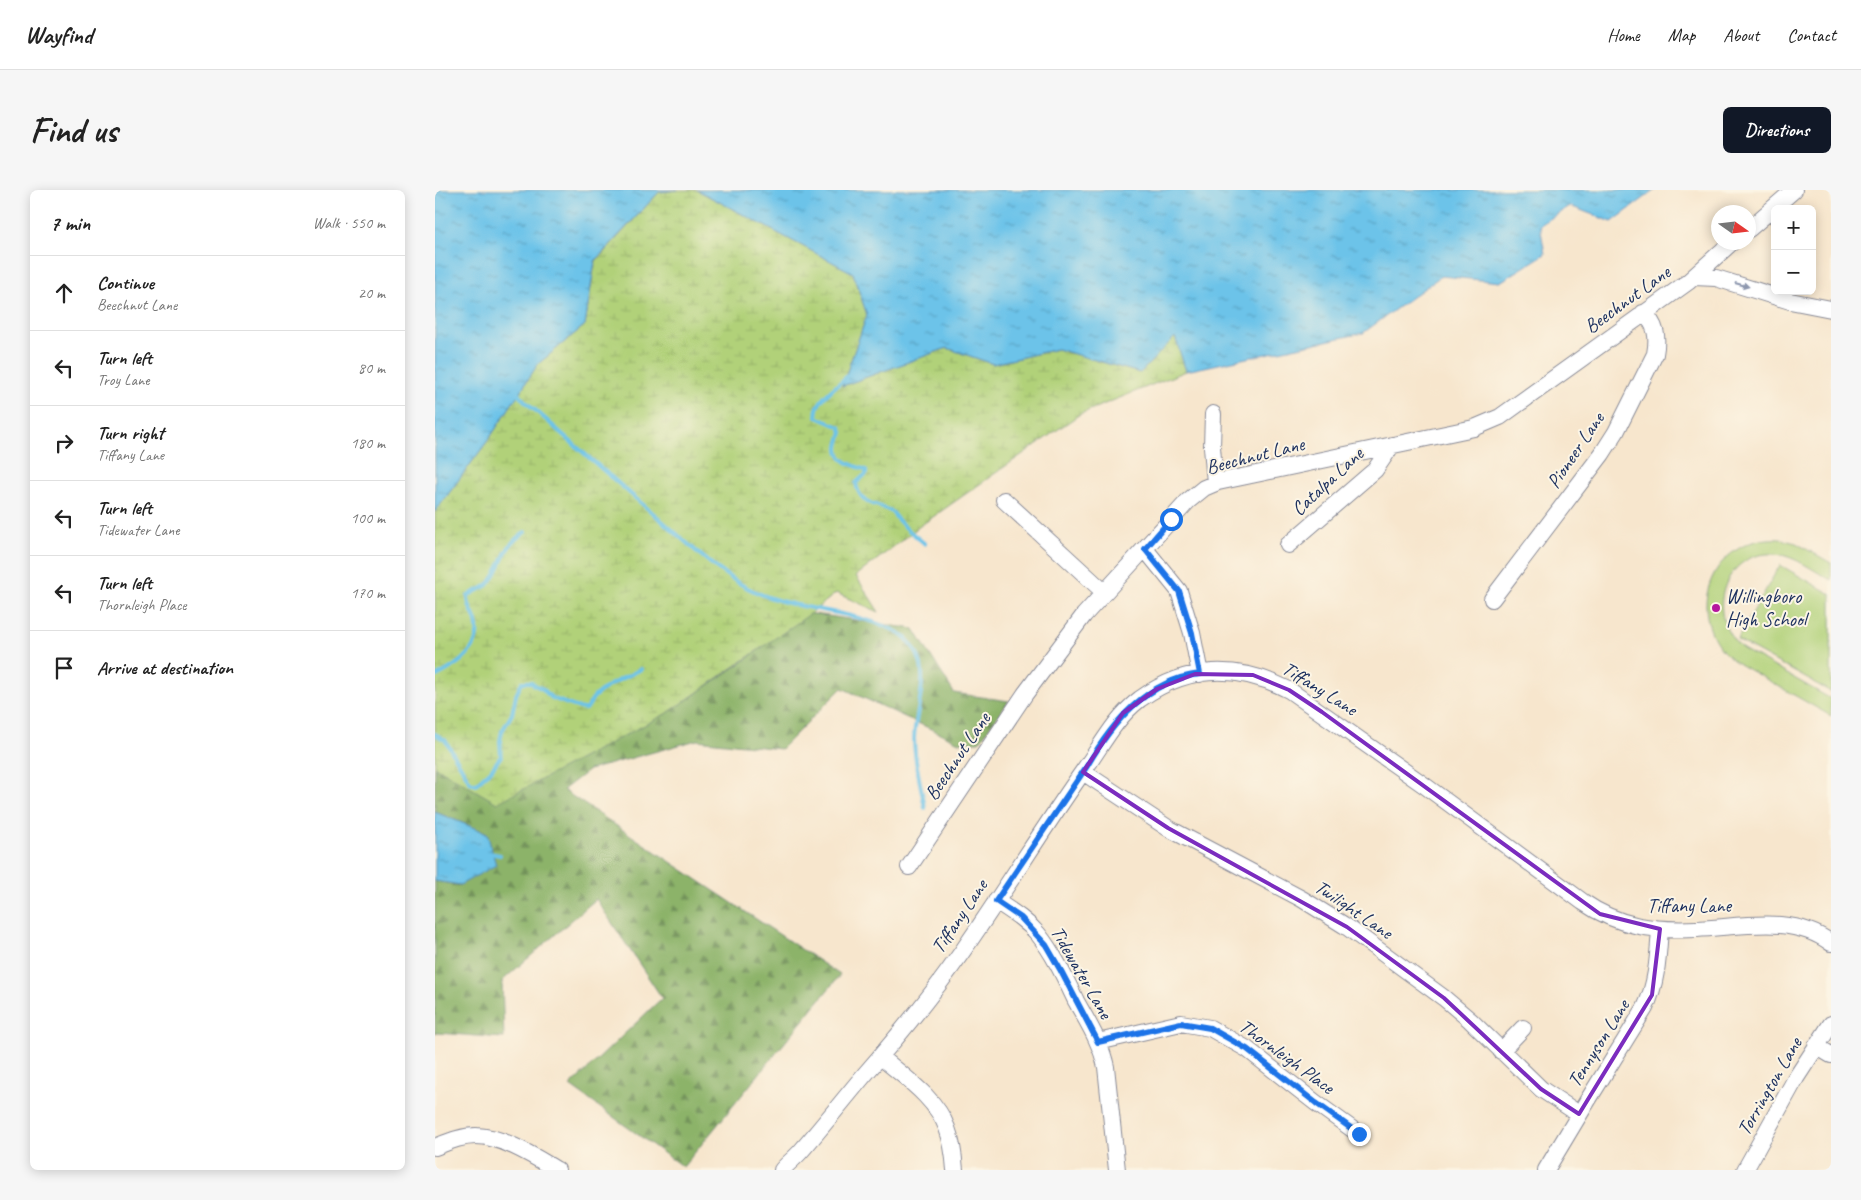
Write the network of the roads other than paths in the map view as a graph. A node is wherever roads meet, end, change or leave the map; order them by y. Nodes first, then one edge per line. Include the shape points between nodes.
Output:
1 (1794, 190) edge
2 (1756, 223) edge
3 (1723, 250) edge
4 (1694, 277) junction
5 (1831, 309) edge
6 (1643, 313) junction
7 (1213, 414) dead end
8 (1392, 445) junction
9 (1215, 483) junction
10 (1004, 500) dead end
11 (1288, 545) dead end
12 (1145, 549) junction
13 (1104, 592) junction
14 (1492, 599) dead end
15 (1200, 674) junction
16 (1083, 772) junction
17 (909, 867) dead end
18 (996, 901) junction
19 (1660, 929) junction
20 (1831, 942) edge
21 (1831, 1024) edge
22 (1523, 1028) dead end
23 (1098, 1042) junction
24 (1817, 1046) junction
25 (1501, 1051) junction
26 (1831, 1055) edge
27 (881, 1057) junction
28 (1579, 1114) junction
29 (1359, 1134) dead end
30 (435, 1147) edge
31 (557, 1170) edge
32 (782, 1170) edge
33 (955, 1170) edge
34 (1117, 1170) edge
35 (1546, 1170) edge
36 (1745, 1170) edge

1 - 2 street
3 - 4 street, Beechnut Lane
4 -> 5 street via 1716,278
4 - 6 street, Beechnut Lane
6 - 8 street, Beechnut Lane via 1500,417 1474,428
6 - 14 street, Pioneer Lane via 1654,326 1655,354 1616,432 1603,454
7 - 9 street
8 - 9 street, Beechnut Lane
8 - 11 street, Catalpa Lane via 1375,470
9 - 12 street, Beechnut Lane via 1188,501
10 - 13 street
12 - 13 street, Beechnut Lane
12 - 15 street via 1179,591 1189,618
13 - 17 street, Beechnut Lane via 1033,682
15 - 16 street, Tiffany Lane via 1176,679 1134,704 1110,730
15 - 19 street, Tiffany Lane via 1235,672 1253,675 1289,690 1600,914 1618,922
16 - 18 street, Tiffany Lane
16 - 25 street, Twilight Lane via 1167,828 1333,918 1444,998
18 - 23 street, Tidewater Lane via 1021,918 1046,945
18 - 27 street, Tiffany Lane via 917,1013
19 - 20 street, Tiffany Lane via 1755,925 1799,927 1816,932
19 - 28 street, Tennyson Lane via 1652,994
21 - 24 street, Torrington Lane
22 - 25 street
23 - 29 street, Thornleigh Place via 1181,1023 1210,1028 1247,1049
23 - 34 street, Tidewater Lane via 1109,1081
24 - 26 street
24 - 36 street, Torrington Lane
25 - 28 street, Twilight Lane via 1541,1088
27 - 32 street, Tiffany Lane
27 - 33 street via 920,1091 939,1113 946,1127
28 - 35 street, Tennyson Lane
30 - 31 street via 451,1140 476,1136 521,1149

